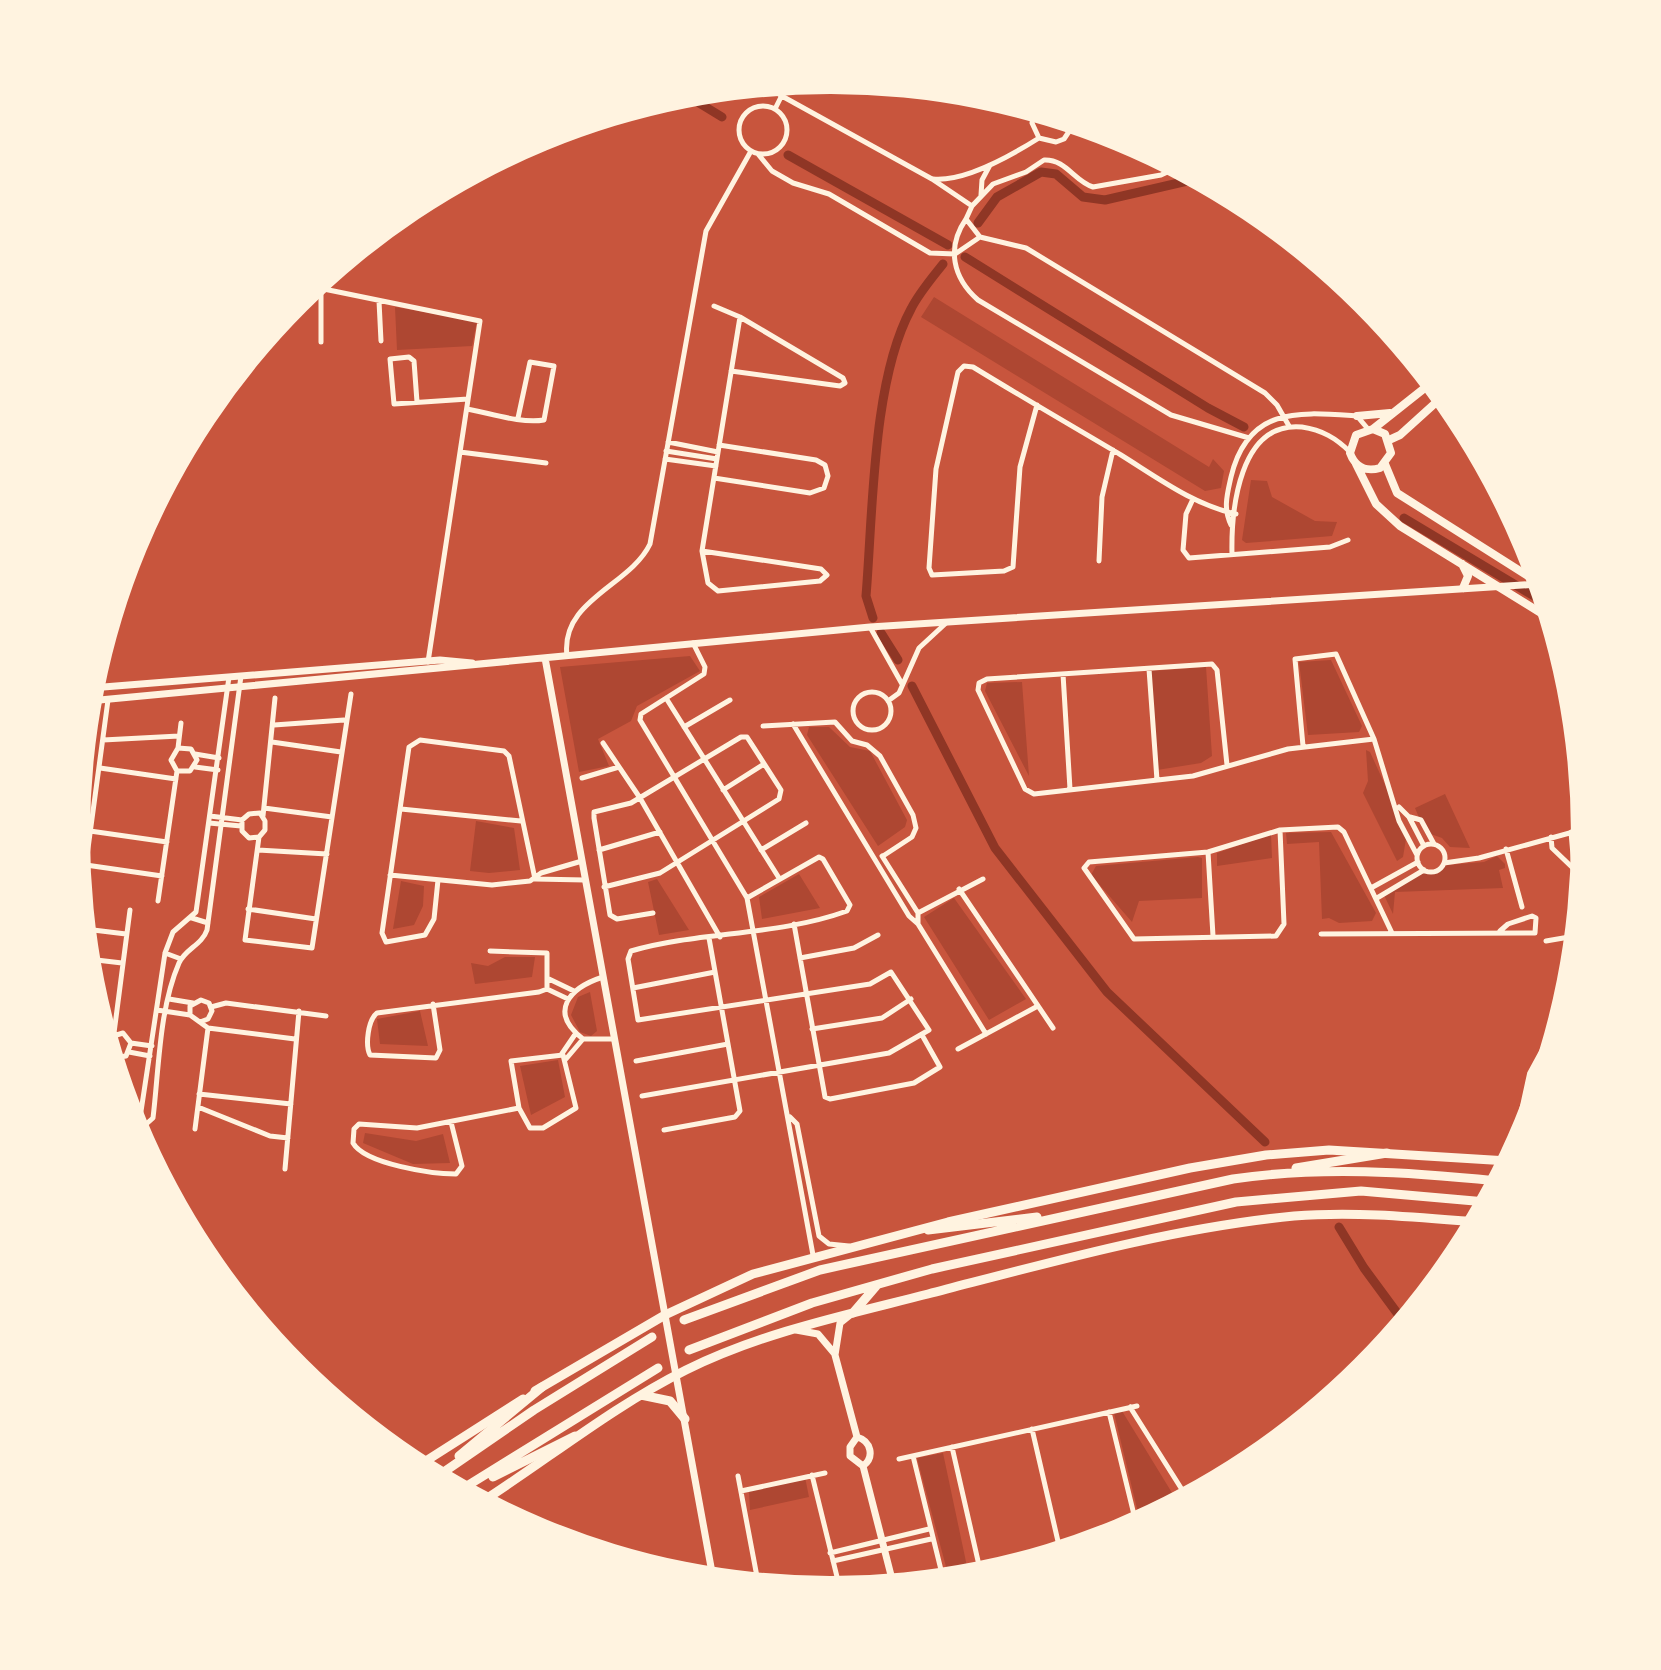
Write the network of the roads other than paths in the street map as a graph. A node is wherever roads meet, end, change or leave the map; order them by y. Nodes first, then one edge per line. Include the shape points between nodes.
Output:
1 (780, 96) edge
2 (782, 96) edge
3 (775, 109) junction
4 (1032, 123) edge
5 (1070, 134) edge
6 (1039, 138) junction
7 (751, 151) junction
8 (758, 154) junction
9 (990, 165) junction
10 (1163, 174) edge
11 (932, 179) junction
12 (981, 196) junction
13 (972, 206) junction
14 (966, 219) junction
15 (980, 237) junction
16 (955, 254) junction
17 (329, 290) edge
18 (319, 300) edge
19 (379, 301) junction
20 (714, 306) dead end
21 (740, 317) junction
22 (381, 341) dead end
23 (321, 342) dead end
24 (731, 371) junction
25 (1422, 390) edge
26 (468, 399) junction
27 (417, 402) junction
28 (1037, 405) junction
29 (1433, 405) edge
30 (467, 409) junction
31 (1399, 410) junction
32 (1285, 416) junction
33 (1357, 416) junction
34 (518, 418) junction
35 (1289, 426) junction
36 (1370, 429) junction
37 (1249, 438) junction
38 (1389, 440) junction
39 (668, 442) junction
40 (719, 448) junction
41 (1113, 450) junction
42 (666, 451) junction
43 (460, 452) junction
44 (1350, 453) junction
45 (665, 459) junction
46 (1235, 460) junction
47 (546, 463) dead end
48 (716, 463) junction
49 (1356, 464) junction
50 (1385, 464) junction
51 (1245, 466) junction
52 (714, 478) junction
53 (1193, 499) junction
54 (1225, 512) junction
55 (1236, 514) junction
56 (1231, 525) junction
57 (1348, 540) dead end
58 (702, 551) junction
59 (1232, 555) junction
60 (1099, 561) dead end
61 (1459, 561) junction
62 (1524, 575) edge
63 (1527, 585) edge
64 (1502, 586) junction
65 (1463, 588) junction
66 (1536, 609) edge
67 (946, 624) junction
68 (870, 627) junction
69 (693, 643) junction
70 (567, 656) junction
71 (545, 658) junction
72 (428, 661) junction
73 (478, 664) junction
74 (1149, 669) junction
75 (428, 672) junction
76 (1063, 674) junction
77 (241, 676) junction
78 (229, 677) junction
79 (902, 685) junction
80 (105, 687) edge
81 (240, 689) junction
82 (228, 690) junction
83 (351, 694) dead end
84 (275, 698) dead end
85 (666, 698) junction
86 (102, 700) edge
87 (108, 700) junction
88 (730, 700) dead end
89 (888, 701) junction
90 (345, 720) junction
91 (857, 722) junction
92 (181, 723) dead end
93 (793, 724) junction
94 (274, 725) junction
95 (763, 726) dead end
96 (684, 727) junction
97 (843, 730) junction
98 (867, 730) junction
99 (179, 736) junction
100 (1374, 739) junction
101 (103, 740) junction
102 (272, 742) junction
103 (603, 743) dead end
104 (864, 744) junction
105 (1303, 746) junction
106 (178, 748) junction
107 (341, 752) junction
108 (195, 754) junction
109 (219, 758) junction
110 (705, 760) junction
111 (764, 764) junction
112 (1227, 765) junction
113 (230, 766) junction
114 (195, 767) junction
115 (619, 767) junction
116 (100, 768) junction
117 (218, 768) junction
118 (177, 771) junction
119 (582, 778) dead end
120 (176, 779) junction
121 (675, 779) junction
122 (1157, 780) junction
123 (723, 790) junction
124 (1070, 790) junction
125 (640, 798) junction
126 (1397, 806) junction
127 (264, 808) junction
128 (401, 809) junction
129 (263, 816) junction
130 (332, 817) junction
131 (1409, 817) junction
132 (209, 819) junction
133 (222, 820) junction
134 (521, 821) junction
135 (743, 821) junction
136 (241, 823) junction
137 (806, 823) dead end
138 (90, 830) edge
139 (1280, 830) junction
140 (90, 831) edge
141 (660, 832) junction
142 (1571, 832) edge
143 (259, 837) junction
144 (1551, 837) junction
145 (711, 839) junction
146 (167, 842) junction
147 (1434, 845) junction
148 (1424, 846) junction
149 (1506, 849) junction
150 (258, 850) junction
151 (599, 850) junction
152 (761, 850) junction
153 (1208, 852) junction
154 (327, 854) junction
155 (874, 854) junction
156 (883, 856) junction
157 (1418, 859) junction
158 (582, 861) junction
159 (679, 862) junction
160 (1444, 863) junction
161 (91, 866) edge
162 (1570, 866) edge
163 (1424, 870) junction
164 (390, 875) junction
165 (162, 876) junction
166 (779, 878) junction
167 (535, 879) junction
168 (983, 879) dead end
169 (438, 880) junction
170 (585, 880) junction
171 (604, 887) junction
172 (1371, 888) junction
173 (959, 889) junction
174 (747, 898) junction
175 (1377, 898) junction
176 (158, 901) dead end
177 (1522, 907) dead end
178 (248, 909) junction
179 (130, 910) dead end
180 (653, 913) dead end
181 (918, 913) junction
182 (192, 918) junction
183 (316, 919) junction
184 (208, 923) junction
185 (794, 924) junction
186 (918, 924) junction
187 (96, 930) edge
188 (755, 931) junction
189 (1500, 931) junction
190 (1392, 933) junction
191 (126, 934) junction
192 (1321, 934) dead end
193 (878, 935) dead end
194 (1213, 936) junction
195 (720, 937) junction
196 (709, 938) junction
197 (1564, 938) edge
198 (1546, 941) dead end
199 (490, 951) dead end
200 (165, 953) junction
201 (800, 958) junction
202 (181, 959) junction
203 (101, 961) edge
204 (122, 963) junction
205 (715, 972) junction
206 (603, 977) junction
207 (549, 979) junction
208 (633, 988) junction
209 (547, 989) junction
210 (574, 991) junction
211 (806, 994) junction
212 (169, 999) junction
213 (568, 999) junction
214 (911, 999) junction
215 (766, 1001) junction
216 (193, 1003) junction
217 (433, 1004) junction
218 (211, 1007) junction
219 (1036, 1007) junction
220 (722, 1009) junction
221 (157, 1010) junction
222 (299, 1011) junction
223 (167, 1012) junction
224 (190, 1015) junction
225 (326, 1016) dead end
226 (200, 1022) junction
227 (115, 1025) edge
228 (208, 1028) junction
229 (1053, 1028) dead end
230 (812, 1029) junction
231 (116, 1031) edge
232 (576, 1033) junction
233 (986, 1034) junction
234 (922, 1035) junction
235 (295, 1039) junction
236 (583, 1039) junction
237 (614, 1039) junction
238 (131, 1043) junction
239 (728, 1044) junction
240 (152, 1046) junction
241 (958, 1049) dead end
242 (129, 1052) junction
243 (124, 1056) edge
244 (150, 1056) junction
245 (565, 1059) junction
246 (636, 1061) dead end
247 (819, 1065) junction
248 (780, 1072) junction
249 (734, 1080) junction
250 (199, 1094) junction
251 (642, 1096) dead end
252 (291, 1104) junction
253 (142, 1107) edge
254 (198, 1107) junction
255 (519, 1108) junction
256 (148, 1122) edge
257 (451, 1122) junction
258 (195, 1129) dead end
259 (664, 1130) dead end
260 (288, 1138) junction
261 (1387, 1153) junction
262 (1496, 1160) edge
263 (285, 1169) dead end
264 (1280, 1172) junction
265 (1486, 1180) edge
266 (1474, 1201) edge
267 (807, 1203) junction
268 (1065, 1215) junction
269 (1462, 1221) edge
270 (928, 1230) junction
271 (850, 1246) junction
272 (813, 1255) junction
273 (879, 1283) junction
274 (853, 1313) junction
275 (665, 1315) junction
276 (684, 1320) dead end
277 (791, 1329) junction
278 (652, 1337) dead end
279 (689, 1350) dead end
280 (835, 1355) junction
281 (658, 1368) dead end
282 (677, 1375) junction
283 (542, 1387) junction
284 (641, 1395) junction
285 (1137, 1406) dead end
286 (1130, 1407) junction
287 (1109, 1412) junction
288 (685, 1419) junction
289 (1032, 1429) junction
290 (575, 1436) junction
291 (857, 1437) junction
292 (952, 1447) junction
293 (913, 1456) junction
294 (431, 1458) edge
295 (899, 1459) dead end
296 (863, 1466) junction
297 (447, 1468) edge
298 (448, 1469) edge
299 (825, 1473) dead end
300 (812, 1475) junction
301 (738, 1476) dead end
302 (474, 1483) edge
303 (475, 1484) edge
304 (1180, 1487) edge
305 (741, 1491) junction
306 (493, 1494) edge
307 (1133, 1510) edge
308 (929, 1529) junction
309 (931, 1539) junction
310 (1058, 1539) edge
311 (882, 1545) junction
312 (830, 1553) junction
313 (978, 1560) edge
314 (833, 1561) junction
315 (711, 1565) edge
316 (940, 1567) edge
317 (756, 1571) edge
318 (890, 1573) edge
319 (837, 1576) edge

1 - 3 street
2 - 11 street
3 - 7 street via 759,106 745,115 741,138
3 - 8 street via 785,120 787,135 773,153
4 - 6 street
5 - 6 street via 1056,142
6 - 9 street
7 - 8 street
7 - 39 street via 706,231
8 - 16 street via 772,171 829,194 930,253
9 - 11 street
9 - 12 street
10 - 12 street via 1093,187 1060,162 1044,160 993,184
11 - 13 street
12 - 13 street
13 - 14 street
14 - 15 street
14 - 16 street
15 - 16 street
15 - 32 street via 1026,248 1265,393
16 - 37 street via 955,273 978,300 1171,415
17 - 19 street
18 - 23 street
19 - 22 street
19 - 26 street via 475,318 481,326
20 - 21 street
21 - 24 street
21 - 24 street via 845,383
24 - 40 street
25 - 31 main road
26 - 27 street
26 - 30 street
27 - 27 street via 394,404 390,359 414,361
28 - 28 street via 1020,467 1013,567 932,575 936,469 958,372 973,367
28 - 41 street
29 - 38 main road
30 - 34 street
30 - 43 street
31 - 33 main road
31 - 36 main road
32 - 33 street
32 - 35 street
32 - 37 street
33 - 36 street
34 - 34 street via 539,422 547,416 555,371 550,363 527,366
35 - 44 street via 1330,435
35 - 51 street via 1264,436
36 - 38 main road
36 - 44 main road via 1356,435
37 - 46 street
38 - 50 main road via 1391,453
39 - 40 street
39 - 42 street
40 - 48 street
40 - 52 street via 816,460 825,465 828,476 824,488 810,493
41 - 53 street
41 - 60 street via 1102,497
42 - 45 street
42 - 48 street
43 - 47 street
43 - 72 street
44 - 49 main road
45 - 48 street
45 - 70 street via 646,552 576,617 565,641
46 - 51 street
46 - 54 street
48 - 52 street
49 - 50 main road via 1367,470
49 - 61 main road via 1384,513
50 - 62 main road via 1397,493
51 - 55 street
52 - 58 street
53 - 54 street
53 - 59 street via 1186,514 1185,556
54 - 55 street
54 - 56 street
55 - 56 street
56 - 59 street
57 - 59 street via 1330,547
58 - 58 street via 708,583 718,591 820,581 827,575 821,569
61 - 64 main road
61 - 65 main road via 1468,576
63 - 64 street
64 - 65 street
64 - 66 main road
65 - 67 street
67 - 68 street
67 - 79 street via 919,648
68 - 69 street
68 - 79 street
69 - 70 street
69 - 85 street via 705,671
70 - 71 street
71 - 73 street
71 - 158 street
72 - 73 street
72 - 75 street
72 - 77 street
73 - 75 street
74 - 76 street
74 - 112 street via 1215,667
74 - 122 street
75 - 81 street
76 - 124 street
76 - 124 street via 987,679 978,686 1025,789 1038,794
77 - 78 street
77 - 81 street
78 - 80 street
78 - 82 street
79 - 89 street
81 - 82 street
81 - 113 street
82 - 87 street
82 - 109 street
83 - 90 street
84 - 94 street
85 - 96 street
85 - 121 street via 641,714 641,724
86 - 87 street
87 - 101 street
88 - 96 street
89 - 91 street via 877,693 859,698 853,710
89 - 98 street via 889,720 880,729
90 - 94 street
90 - 107 street
91 - 97 street
91 - 98 street
92 - 99 street
93 - 95 street
93 - 97 street via 831,721
93 - 155 street
94 - 102 street
96 - 110 street
97 - 104 street via 852,741
98 - 104 street
99 - 101 street
99 - 106 street
100 - 105 street
100 - 105 street via 1338,657 1307,656 1297,657 1294,664
100 - 126 street
101 - 116 street
102 - 107 street
102 - 127 street
103 - 115 street
104 - 156 street via 880,756 916,821 912,837
105 - 112 street
106 - 108 street
106 - 118 street via 171,760
107 - 130 street
108 - 109 street
108 - 114 street
109 - 117 street
110 - 111 street via 741,737 750,740
110 - 121 street
110 - 123 street
111 - 123 street
111 - 135 street via 781,790 779,799
112 - 122 street
113 - 117 street
113 - 133 street
114 - 117 street
114 - 118 street
115 - 119 street
115 - 125 street
116 - 120 street
116 - 138 street
117 - 132 street
118 - 120 street
120 - 146 street
121 - 125 street
121 - 145 street
122 - 124 street
123 - 135 street
125 - 141 street
125 - 151 street via 597,809
126 - 131 street
126 - 157 street
127 - 129 street
127 - 130 street
128 - 134 street
128 - 134 street via 409,747 420,740 506,752
128 - 164 street
129 - 136 street via 249,814
129 - 143 street via 265,830
130 - 154 street
131 - 147 street via 1421,820
131 - 148 street
132 - 133 street
132 - 182 street
133 - 136 street
133 - 184 street
134 - 167 street
135 - 145 street
135 - 152 street
136 - 143 street via 249,838
137 - 152 street
139 - 153 street
139 - 172 street via 1340,828
139 - 194 street via 1284,924 1276,936
140 - 146 street
141 - 151 street
141 - 159 street
142 - 144 street
143 - 150 street
144 - 149 street
144 - 162 street via 1555,853
145 - 159 street
145 - 174 street
146 - 165 street
147 - 148 street
147 - 160 street via 1444,854
148 - 157 street
149 - 160 street
149 - 177 street
150 - 154 street
150 - 178 street
151 - 171 street
152 - 166 street
153 - 194 street
153 - 194 street via 1084,865 1134,939
154 - 183 street
155 - 156 street
155 - 186 street
156 - 181 street
157 - 163 street
157 - 172 street
158 - 167 street
158 - 170 street
159 - 171 street via 660,873
159 - 195 street
160 - 163 street via 1438,870
161 - 165 street
163 - 175 street
164 - 169 street
164 - 169 street via 382,933 386,942 425,935 434,919
165 - 176 street
166 - 174 street
166 - 185 street via 821,858 850,902 847,911
167 - 169 street via 492,885
167 - 170 street
168 - 173 street
170 - 206 street
171 - 180 street via 612,918
172 - 175 street
173 - 181 street
173 - 219 street
174 - 188 street
175 - 190 street
178 - 183 street
178 - 183 street via 248,941 308,950
179 - 191 street
181 - 186 street
182 - 184 street
182 - 200 street via 173,932
184 - 202 street via 203,940
185 - 188 street
185 - 201 street
186 - 233 street
187 - 191 street
188 - 195 street
188 - 215 street
189 - 189 street via 1535,933 1536,918 1508,924
189 - 190 street
190 - 192 street
191 - 204 street
193 - 201 street via 854,948
195 - 196 street
196 - 205 street
196 - 208 street via 631,951
197 - 198 street
199 - 207 street via 545,952
200 - 202 street
200 - 221 street
201 - 211 street
202 - 212 street
203 - 204 street
204 - 227 street
205 - 208 street
205 - 220 street
206 - 210 street
206 - 237 street
207 - 209 street
207 - 210 street
208 - 220 street via 641,1021
209 - 213 street
209 - 217 street
210 - 213 street
211 - 214 street via 870,984 891,972
211 - 215 street
211 - 230 street
212 - 216 street
212 - 223 street
213 - 232 street via 566,1013
214 - 230 street via 882,1018
214 - 234 street via 928,1026
215 - 220 street
215 - 248 street
216 - 218 street via 205,1001
216 - 224 street
217 - 217 street via 377,1013 367,1049 371,1057 436,1058 440,1050
218 - 222 street via 226,1003
218 - 226 street via 208,1019
219 - 229 street
219 - 233 street
220 - 239 street
221 - 223 street
221 - 240 street
222 - 225 street
222 - 235 street
223 - 224 street
223 - 256 street via 153,1118
224 - 226 street
226 - 228 street
228 - 235 street
228 - 250 street
230 - 247 street
231 - 238 street
232 - 236 street
232 - 245 street
233 - 241 street
234 - 247 street via 893,1052
234 - 247 street via 940,1067 914,1083 827,1098
235 - 252 street
236 - 237 street
236 - 245 street
237 - 275 street
238 - 240 street
238 - 242 street
239 - 246 street
239 - 249 street
240 - 244 street
242 - 243 street
242 - 244 street
244 - 253 street
245 - 255 street via 511,1061
245 - 255 street via 576,1108 532,1130
247 - 248 street
248 - 249 street
248 - 267 street
249 - 251 street
249 - 259 street via 738,1116
250 - 252 street
250 - 254 street
252 - 260 street
254 - 258 street
254 - 260 street
255 - 257 street
257 - 257 street via 417,1128 359,1124 353,1143 367,1155 397,1165 456,1174 462,1166
260 - 263 street
261 - 262 main road
261 - 264 main road
261 - 270 main road via 1266,1155
264 - 265 main road via 1360,1171
264 - 268 main road
266 - 273 main road via 1361,1191 1236,1202
267 - 271 street via 822,1240
267 - 272 street
268 - 270 main road
268 - 276 main road via 820,1270
269 - 274 main road via 1373,1214 1252,1221 1099,1252
270 - 271 main road
271 - 272 main road
272 - 275 main road via 753,1274
273 - 274 main road
273 - 279 main road
274 - 277 main road
274 - 280 street via 840,1323
275 - 282 street
275 - 283 main road
277 - 280 street via 818,1334
277 - 282 main road
278 - 298 main road
280 - 291 street
281 - 302 main road
282 - 284 main road
282 - 288 street
283 - 294 main road
283 - 297 main road
284 - 288 main road via 670,1401
284 - 290 main road
285 - 286 street
286 - 287 street
286 - 304 street
287 - 289 street
287 - 307 street
288 - 315 street
289 - 292 street
289 - 310 street
290 - 303 main road
290 - 306 main road
291 - 296 street via 870,1450
291 - 296 street via 849,1452
292 - 293 street
292 - 313 street
293 - 295 street
293 - 308 street
296 - 311 street
299 - 300 street
300 - 305 street
300 - 312 street
301 - 305 street
305 - 317 street
308 - 309 street
308 - 311 street
309 - 311 street
309 - 316 street
311 - 312 street
311 - 314 street
311 - 318 street
312 - 314 street
314 - 319 street

